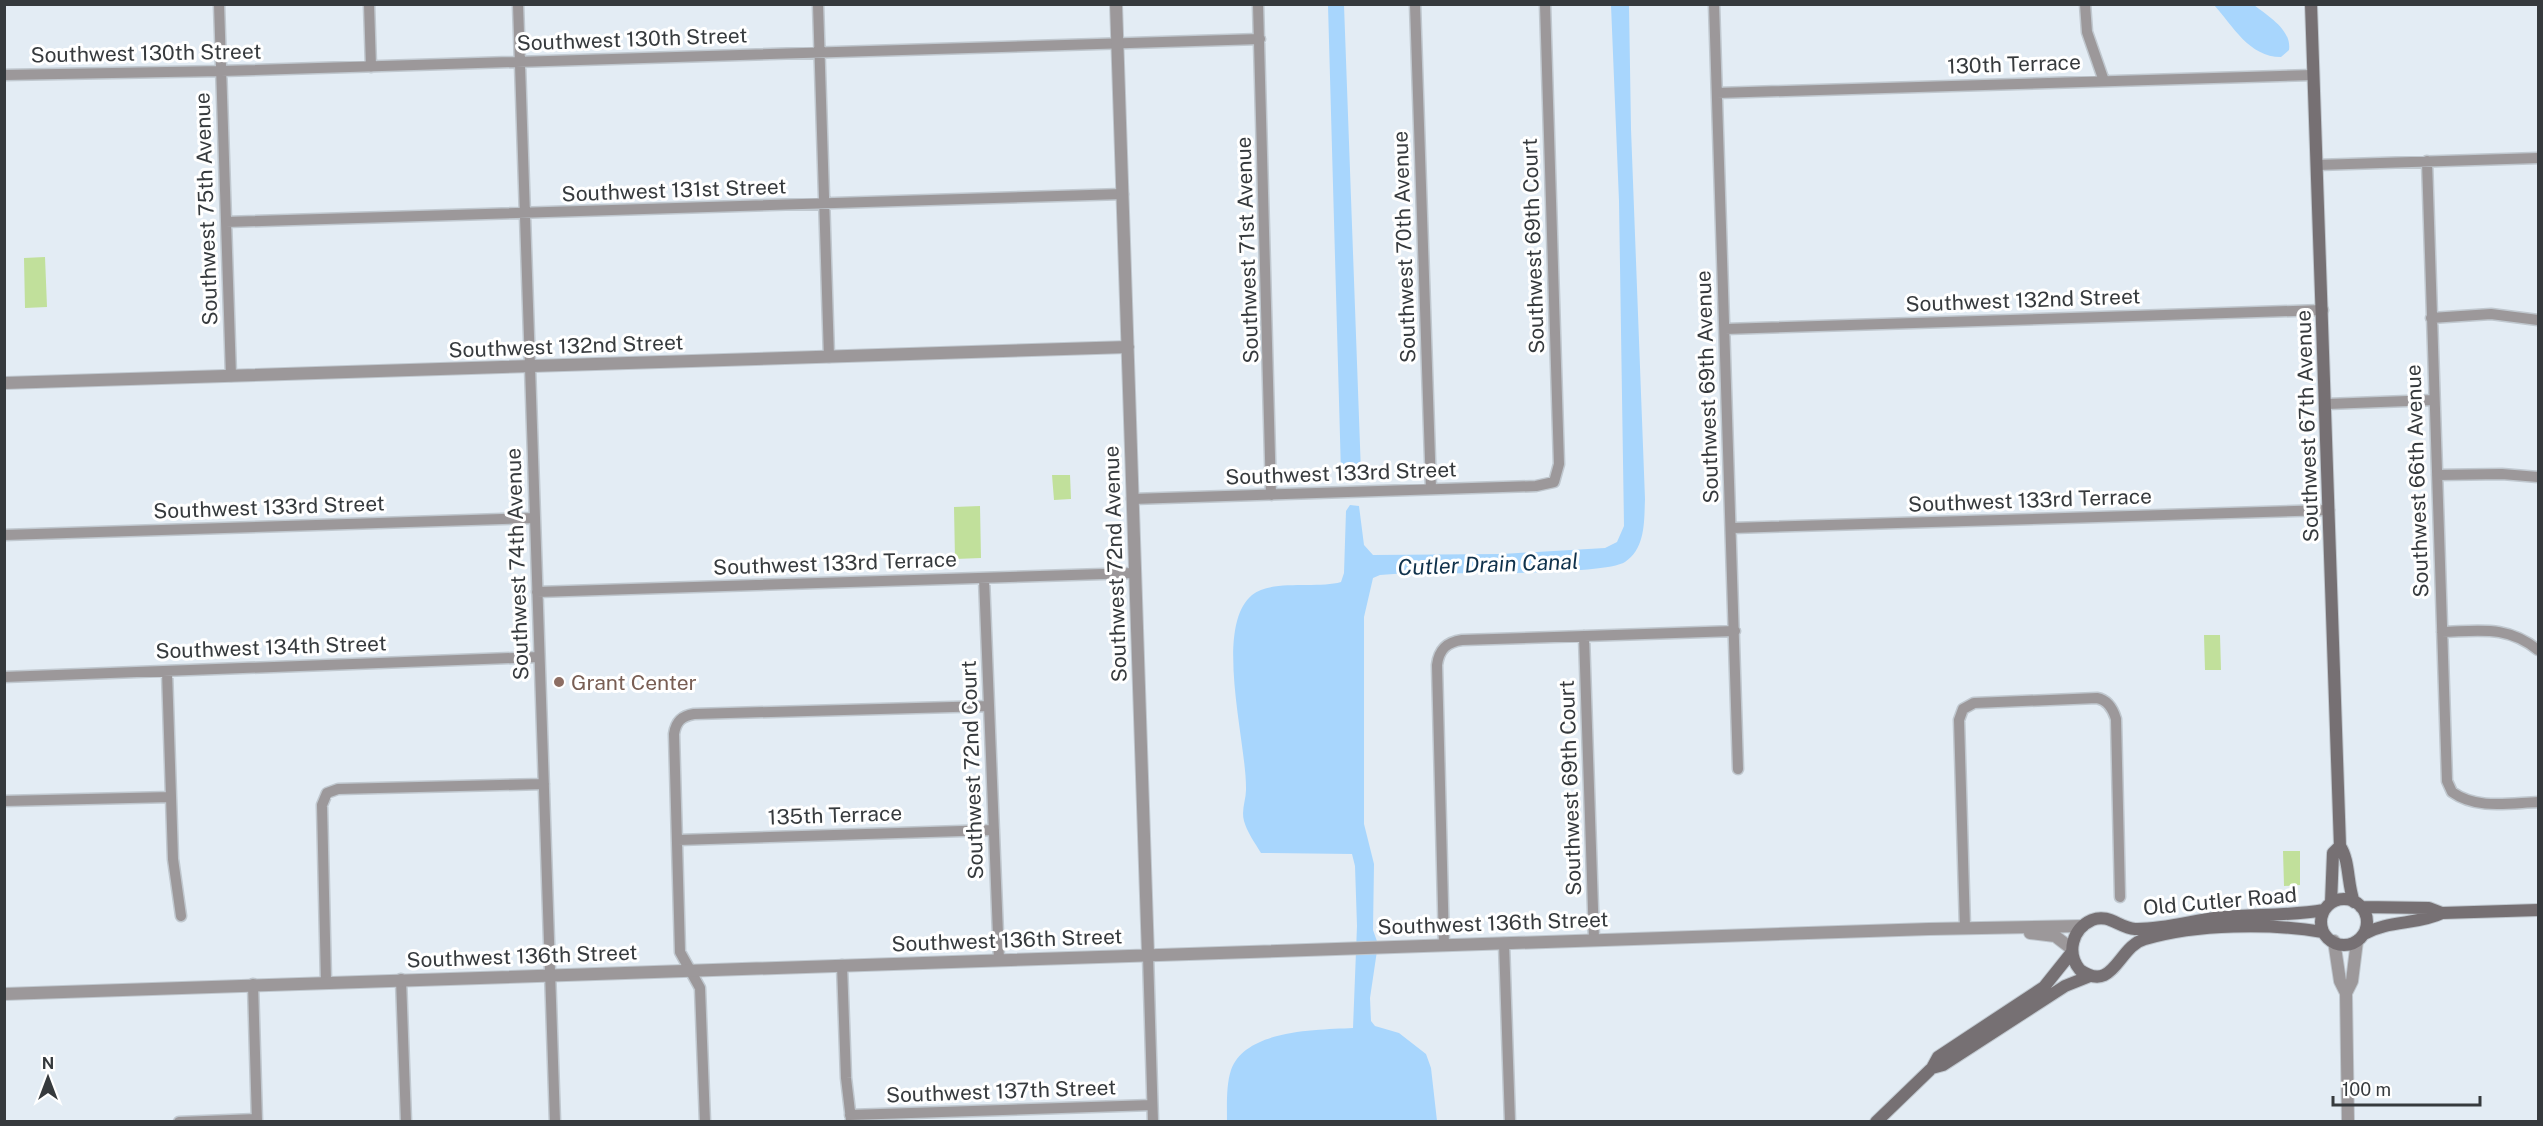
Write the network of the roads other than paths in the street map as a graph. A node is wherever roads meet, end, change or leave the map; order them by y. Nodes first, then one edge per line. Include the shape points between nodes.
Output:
1 (219, 4) edge
2 (369, 4) edge
3 (518, 4) edge
4 (818, 4) edge
5 (1116, 4) edge
6 (1258, 4) edge
7 (1415, 4) edge
8 (1545, 4) edge
9 (1714, 4) edge
10 (2085, 4) edge
11 (2311, 4) edge
12 (1260, 39) junction
13 (1118, 44) junction
14 (819, 54) junction
15 (520, 62) junction
16 (371, 67) junction
17 (221, 71) junction
18 (4, 75) edge
19 (2313, 75) junction
20 (2104, 81) junction
21 (1717, 93) junction
22 (2538, 158) edge
23 (2427, 161) junction
24 (2317, 165) junction
25 (1123, 194) junction
26 (824, 205) junction
27 (525, 213) junction
28 (226, 222) junction
29 (2323, 310) junction
30 (2431, 318) junction
31 (2538, 320) edge
32 (1725, 329) junction
33 (1128, 347) junction
34 (829, 357) junction
35 (530, 366) junction
36 (231, 376) junction
37 (4, 383) edge
38 (2434, 400) junction
39 (2327, 404) junction
40 (2437, 475) junction
41 (2538, 477) edge
42 (1551, 484) joint
43 (1431, 489) junction
44 (1271, 495) junction
45 (1132, 499) junction
46 (2329, 510) junction
47 (535, 518) junction
48 (1732, 528) junction
49 (4, 535) edge
50 (1135, 573) junction
51 (984, 578) junction
52 (537, 592) junction
53 (1735, 631) junction
54 (2442, 632) junction
55 (1584, 636) junction
56 (2538, 650) edge
57 (539, 657) junction
58 (167, 671) junction
59 (4, 676) edge
60 (989, 706) junction
61 (1738, 769) dead end
62 (544, 784) junction
63 (171, 797) junction
64 (4, 801) edge
65 (2538, 802) edge
66 (994, 830) junction
67 (678, 840) junction
68 (2340, 846) junction
69 (2120, 897) dead end
70 (2357, 905) junction
71 (2327, 907) junction
72 (2538, 910) edge
73 (2442, 913) junction
74 (182, 916) dead end
75 (2083, 926) junction
76 (2119, 926) junction
77 (1965, 928) junction
78 (2012, 928) junction
79 (2323, 932) junction
80 (2361, 938) junction
81 (1594, 939) junction
82 (2334, 941) junction
83 (1504, 943) junction
84 (1444, 945) junction
85 (2072, 951) junction
86 (1148, 955) junction
87 (2122, 955) junction
88 (999, 960) junction
89 (842, 965) junction
90 (689, 970) junction
91 (550, 974) junction
92 (2090, 976) junction
93 (400, 979) junction
94 (326, 982) junction
95 (253, 984) junction
96 (2346, 993) junction
97 (4, 994) edge
98 (1932, 1068) junction
99 (1152, 1105) junction
100 (851, 1118) edge
101 (257, 1120) edge
102 (179, 1122) edge
103 (406, 1122) edge
104 (555, 1122) edge
105 (705, 1122) edge
106 (1153, 1122) edge
107 (1510, 1122) edge
108 (1876, 1122) edge
109 (2348, 1122) edge

1 - 17 street, Southwest 75th Avenue
2 - 16 street
3 - 15 street, Southwest 74th Avenue
4 - 14 street
5 - 13 street, Southwest 72nd Avenue
6 - 12 street, Southwest 71st Avenue
7 - 43 street, Southwest 70th Avenue
8 - 42 street, Southwest 69th Court via 1559,464 1558,475
9 - 21 street, Southwest 69th Avenue
10 - 20 street via 2087,32
11 - 19 main road, Southwest 67th Avenue
12 - 13 street, Southwest 130th Street
12 - 44 street, Southwest 71st Avenue
13 - 14 street, Southwest 130th Street
13 - 25 street, Southwest 72nd Avenue
14 - 15 street, Southwest 130th Street
14 - 26 street
15 - 16 street, Southwest 130th Street
15 - 27 street, Southwest 74th Avenue
16 - 17 street, Southwest 130th Street
17 - 18 street, Southwest 130th Street
17 - 28 street, Southwest 75th Avenue
19 - 20 street, 130th Terrace
19 - 24 main road, Southwest 67th Avenue
20 - 21 street, 130th Terrace
21 - 32 street, Southwest 69th Avenue
22 - 23 street
23 - 24 street
23 - 30 street, Southwest 66th Avenue
24 - 29 main road, Southwest 67th Avenue
25 - 26 street, Southwest 131st Street
25 - 33 street, Southwest 72nd Avenue
26 - 27 street, Southwest 131st Street
26 - 34 street
27 - 28 street, Southwest 131st Street
27 - 35 street, Southwest 74th Avenue
28 - 36 street, Southwest 75th Avenue
29 - 32 street, Southwest 132nd Street
29 - 39 main road, Southwest 67th Avenue
30 - 31 street via 2491,314
30 - 38 street, Southwest 66th Avenue
32 - 48 street, Southwest 69th Avenue
33 - 34 street, Southwest 132nd Street
33 - 45 street, Southwest 72nd Avenue
34 - 35 street, Southwest 132nd Street
35 - 36 street, Southwest 132nd Street
35 - 47 street, Southwest 74th Avenue
36 - 37 street, Southwest 132nd Street
38 - 39 street
38 - 40 street, Southwest 66th Avenue
39 - 46 main road, Southwest 67th Avenue
40 - 41 street
40 - 54 street, Southwest 66th Avenue
42 - 43 street, Southwest 133rd Street
43 - 44 street, Southwest 133rd Street
44 - 45 street, Southwest 133rd Street
45 - 50 street, Southwest 72nd Avenue
46 - 48 street, Southwest 133rd Terrace
46 - 68 main road, Southwest 67th Avenue
47 - 49 street, Southwest 133rd Street
47 - 52 street, Southwest 74th Avenue
48 - 53 street, Southwest 69th Avenue
50 - 51 street, Southwest 133rd Terrace
50 - 86 street, Southwest 72nd Avenue
51 - 52 street, Southwest 133rd Terrace
51 - 60 street, Southwest 72nd Court
52 - 57 street, Southwest 74th Avenue
53 - 55 street
53 - 61 street, Southwest 69th Avenue
54 - 56 street via 2506,632
54 - 65 street, Southwest 66th Avenue via 2449,787 2458,796 2481,803
55 - 81 street, Southwest 69th Court
55 - 84 street via 1462,640 1450,642 1442,649 1437,665
57 - 58 street, Southwest 134th Street
57 - 62 street, Southwest 74th Avenue
58 - 59 street, Southwest 134th Street
58 - 63 street
60 - 66 street, Southwest 72nd Court
60 - 67 street via 700,714 679,720 674,734
62 - 91 street, Southwest 74th Avenue
62 - 94 street via 338,789 327,793 322,805
63 - 64 street
63 - 74 street via 173,859
66 - 67 street, 135th Terrace
66 - 88 street, Southwest 72nd Court
67 - 90 street via 680,952
68 - 70 main road, Southwest 67th Avenue
68 - 71 main road, Southwest 67th Avenue via 2333,853
69 - 77 street via 2116,719 2111,708 2102,699 1980,702 1963,709 1959,720
70 - 71 main road, Old Cutler Road via 2341,900
70 - 73 main road via 2429,908
70 - 80 main road via 2368,922
71 - 76 main road, Old Cutler Road via 2140,929
71 - 79 main road, Old Cutler Road via 2321,922
72 - 73 main road
73 - 80 main road via 2388,924
75 - 76 main road, Old Cutler Road via 2103,918
75 - 78 street, Southwest 136th Street
75 - 85 main road via 2077,932
76 - 87 main road, Old Cutler Road
77 - 78 street, Southwest 136th Street
77 - 81 street, Southwest 136th Street
78 - 85 street, Southwest 136th Street via 2055,936
79 - 82 main road
79 - 87 main road, Old Cutler Road via 2272,927 2192,931 2140,940
80 - 82 main road via 2349,943
80 - 96 street
81 - 83 street, Southwest 136th Street
82 - 96 street via 2340,981
83 - 84 street, Southwest 136th Street
83 - 107 street
84 - 86 street, Southwest 136th Street
85 - 92 main road via 2076,966
85 - 98 main road via 2044,987 1970,1034 1938,1058
86 - 88 street, Southwest 136th Street
86 - 99 street, Southwest 72nd Avenue
87 - 92 main road, Old Cutler Road via 2111,972
88 - 89 street, Southwest 136th Street
89 - 90 street, Southwest 136th Street
89 - 100 street
90 - 91 street, Southwest 136th Street
90 - 105 street via 700,988
91 - 93 street, Southwest 136th Street
91 - 104 street, Southwest 74th Avenue
92 - 98 main road, Old Cutler Road via 2065,986 1943,1065
93 - 94 street, Southwest 136th Street
93 - 103 street
94 - 95 street, Southwest 136th Street
95 - 97 street, Southwest 136th Street
95 - 101 street
96 - 109 street
98 - 108 main road
99 - 100 street, Southwest 137th Street
99 - 106 street, Southwest 72nd Avenue
101 - 102 street

